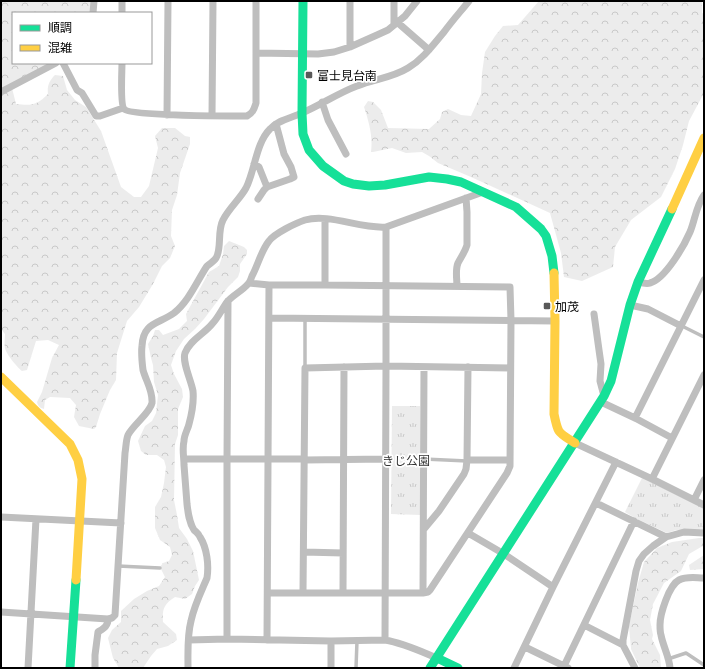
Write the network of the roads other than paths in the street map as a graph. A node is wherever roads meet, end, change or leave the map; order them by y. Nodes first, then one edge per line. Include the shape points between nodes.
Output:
1 (94, 1) edge
2 (122, 1) edge
3 (168, 1) edge
4 (213, 1) edge
5 (256, 1) edge
6 (303, 1) edge
7 (350, 1) edge
8 (394, 1) edge
9 (417, 1) edge
10 (469, 1) edge
11 (93, 12) edge
12 (122, 12) edge
13 (396, 24) junction
14 (350, 47) junction
15 (429, 50) junction
16 (256, 53) junction
17 (303, 54) junction
18 (54, 64) edge
19 (64, 64) edge
20 (122, 64) edge
21 (1, 92) edge
22 (322, 102) junction
23 (123, 108) junction
24 (302, 113) junction
25 (167, 115) junction
26 (212, 116) junction
27 (276, 124) junction
28 (704, 138) edge
29 (346, 154) dead end
30 (254, 164) junction
31 (267, 187) junction
32 (483, 192) junction
33 (704, 195) edge
34 (466, 198) junction
35 (258, 199) dead end
36 (701, 208) edge
37 (325, 219) junction
38 (386, 227) junction
39 (704, 280) edge
40 (638, 282) junction
41 (249, 283) junction
42 (269, 285) junction
43 (325, 285) junction
44 (386, 286) junction
45 (457, 286) junction
46 (228, 301) junction
47 (630, 305) junction
48 (594, 314) dead end
49 (269, 318) junction
50 (304, 318) junction
51 (386, 319) junction
52 (512, 320) junction
53 (555, 321) junction
54 (681, 326) junction
55 (704, 337) edge
56 (386, 366) junction
57 (344, 367) junction
58 (424, 367) junction
59 (468, 367) junction
60 (305, 368) junction
61 (510, 368) junction
62 (704, 375) edge
63 (1, 377) edge
64 (603, 399) junction
65 (635, 418) junction
66 (672, 438) junction
67 (575, 443) junction
68 (184, 459) junction
69 (226, 459) junction
70 (268, 459) junction
71 (386, 459) junction
72 (305, 460) junction
73 (344, 460) junction
74 (424, 460) junction
75 (467, 460) junction
76 (510, 460) junction
77 (616, 462) junction
78 (652, 479) junction
79 (704, 480) edge
80 (694, 500) junction
81 (596, 503) junction
82 (704, 505) edge
83 (1, 517) edge
84 (36, 519) junction
85 (79, 520) junction
86 (634, 521) junction
87 (121, 523) junction
88 (424, 529) junction
89 (468, 533) junction
90 (704, 533) edge
91 (666, 537) junction
92 (304, 552) junction
93 (343, 553) junction
94 (504, 554) junction
95 (118, 566) junction
96 (160, 568) dead end
97 (704, 578) edge
98 (553, 587) junction
99 (343, 592) junction
100 (268, 593) junction
101 (303, 593) junction
102 (385, 593) junction
103 (423, 593) junction
104 (1, 612) edge
105 (31, 614) junction
106 (73, 616) junction
107 (108, 619) junction
108 (584, 625) junction
109 (227, 639) junction
110 (189, 640) junction
111 (267, 640) junction
112 (357, 640) junction
113 (385, 640) junction
114 (331, 641) junction
115 (623, 646) junction
116 (525, 647) junction
117 (437, 658) junction
118 (668, 659) junction
119 (704, 665) edge
120 (566, 667) edge
121 (28, 668) edge
122 (70, 668) edge
123 (95, 668) edge
124 (188, 668) edge
125 (331, 668) edge
126 (356, 668) edge
127 (430, 668) edge
128 (458, 668) edge
129 (514, 668) edge
130 (635, 668) edge
131 (670, 668) edge

1 - 11 street
2 - 12 street
3 - 25 street
4 - 26 street
5 - 16 street
6 - 17 street
7 - 14 street
8 - 13 street
9 - 13 street
10 - 15 street
13 - 14 street
13 - 15 street
14 - 17 street via 334,52
15 - 22 street via 419,60 398,73 356,86
16 - 17 street
16 - 26 street via 255,109 247,116
17 - 24 street
18 - 21 street
19 - 23 street via 77,90 82,93 96,116
20 - 23 street
22 - 24 street
22 - 29 street
23 - 25 street via 125,111
24 - 27 street
24 - 32 street via 303,134 309,150 323,166 344,181 369,186 420,178 447,179
25 - 26 street
27 - 30 street via 266,134
27 - 31 street via 284,154 294,177
28 - 40 street
30 - 31 street via 259,167
30 - 87 street via 246,188 223,220 218,256 207,266 182,306 173,314 150,326 144,336 142,364 152,402 127,438
31 - 35 street
32 - 34 street
32 - 53 street via 516,207 546,236 553,264
33 - 36 street via 700,200
34 - 38 street
34 - 45 street via 467,245 457,268
36 - 40 street via 680,253 669,268 653,282
37 - 38 street via 378,228
37 - 41 street via 307,219 276,235 269,241
37 - 43 street
38 - 44 street
39 - 54 street
40 - 47 street
41 - 42 street
41 - 46 street
42 - 43 street
42 - 49 street
43 - 44 street
44 - 45 street
44 - 51 street
45 - 52 street via 510,287
46 - 68 street via 212,325 192,342 185,354 193,399 192,413 184,440
46 - 69 street
47 - 54 street via 648,309
47 - 64 street via 611,381
48 - 64 street
49 - 50 street
49 - 70 street
50 - 51 street
50 - 60 lane
51 - 52 street
51 - 56 street
52 - 53 street
52 - 61 street
53 - 67 street via 554,419 561,434
54 - 55 lane
54 - 65 street
56 - 57 street
56 - 58 street
56 - 71 street
57 - 60 street
57 - 73 street
58 - 59 street
58 - 74 street
59 - 61 street
59 - 75 street
60 - 72 street
61 - 76 street
62 - 66 street
63 - 85 street via 70,444 75,452 82,479
64 - 65 street
64 - 67 street
65 - 66 street
66 - 78 street
67 - 77 street
67 - 94 street
68 - 69 street
68 - 110 street via 189,520 205,548 207,563 206,578 194,610
69 - 70 street
69 - 109 street
70 - 72 street
70 - 100 street
71 - 73 street
71 - 102 street
72 - 73 street
72 - 92 street
73 - 93 street
74 - 75 lane
74 - 88 street
75 - 76 street
75 - 88 street via 464,474
76 - 89 street via 509,470
77 - 78 street
77 - 81 street
78 - 80 street
79 - 80 street
80 - 82 street
81 - 86 street
81 - 98 street
83 - 84 street
84 - 85 street
84 - 105 street
85 - 87 street
85 - 106 street
86 - 91 street
86 - 108 street
87 - 95 street
88 - 103 street
89 - 94 street
89 - 103 street via 430,590
90 - 91 street via 684,532
91 - 115 street via 644,554 636,571
92 - 93 street
92 - 101 street
93 - 99 street
94 - 98 street
94 - 117 street
95 - 96 lane
95 - 107 street via 115,615
97 - 118 street via 685,578 673,586 660,625
98 - 116 street
99 - 101 street
99 - 102 street
100 - 101 street
100 - 111 street
102 - 103 street
102 - 113 street
104 - 105 street
105 - 106 street
105 - 121 street
106 - 107 street
106 - 122 street
107 - 123 street via 106,627 97,635
108 - 115 street
108 - 120 street
109 - 110 street
109 - 111 street
110 - 124 street
111 - 114 street
112 - 113 street
112 - 114 street
112 - 126 lane
113 - 117 street via 400,643
114 - 125 street
115 - 130 street
116 - 120 street
116 - 129 street
117 - 127 street
117 - 128 street
118 - 119 lane via 686,653
118 - 131 street

